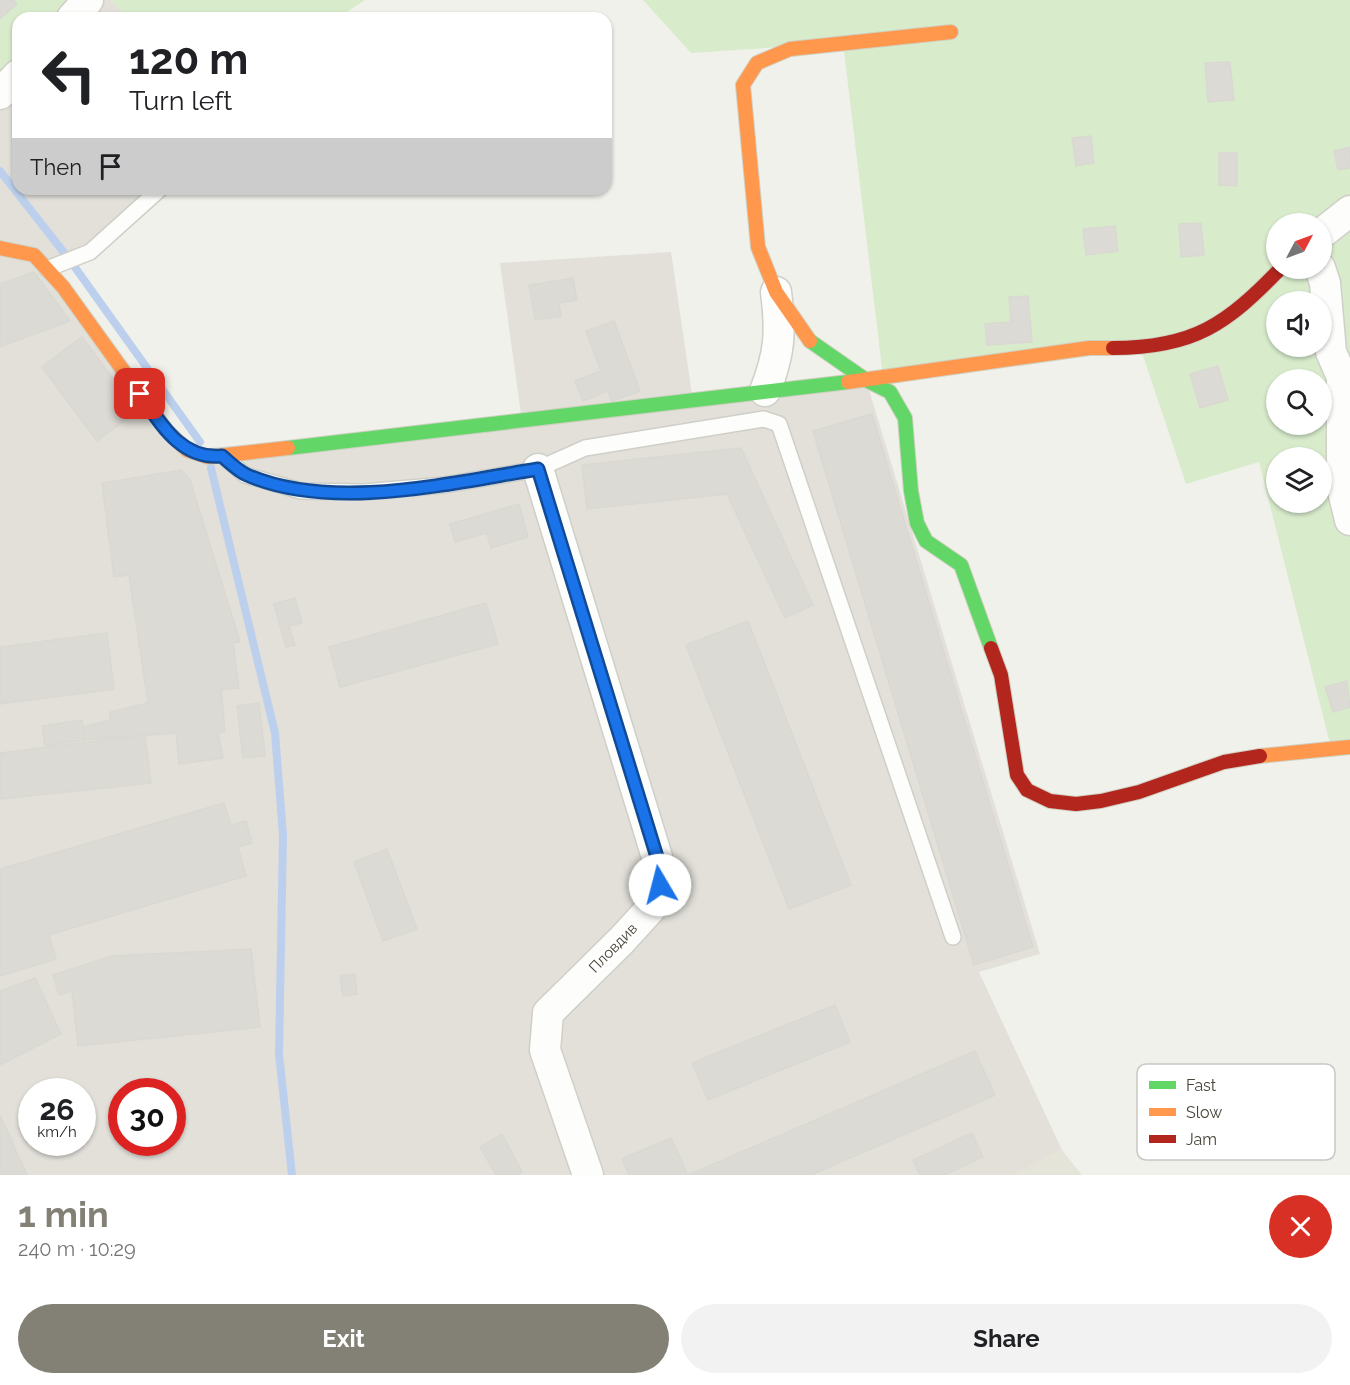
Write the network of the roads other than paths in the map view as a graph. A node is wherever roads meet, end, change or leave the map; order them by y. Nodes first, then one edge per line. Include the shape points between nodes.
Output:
1 (88, 0) edge
2 (77, 12) edge
3 (951, 32) dead end
4 (12, 81) edge
5 (0, 94) edge
6 (153, 195) edge
7 (1350, 211) edge
8 (1332, 225) edge
9 (0, 248) edge
10 (47, 269) junction
11 (1271, 279) edge
12 (1324, 279) edge
13 (776, 292) junction
14 (866, 380) junction
15 (765, 391) junction
16 (222, 456) junction
17 (538, 469) junction
18 (1350, 520) edge
19 (1350, 747) edge
20 (953, 937) dead end
21 (588, 1175) edge

1 - 2 street
3 - 13 street via 789,49 757,63 743,86 758,247
4 - 5 street
6 - 10 lane via 90,252
7 - 8 street
9 - 10 street via 34,255
10 - 16 street via 166,430 187,450 208,457
11 - 14 street via 1217,326 1186,339 1131,348 1089,348 1002,359
12 - 18 street via 1331,352 1342,377 1342,487
13 - 14 street via 814,346
13 - 15 street via 781,332 777,361
14 - 15 street
14 - 19 street via 890,392 905,418 917,523 926,541 961,565 1001,675 1017,775 1027,790 1050,801 1101,801 1224,762 1265,754
15 - 16 street
16 - 17 lane via 245,475 301,491 364,492 444,485
17 - 20 lane via 585,448 764,419 779,424
17 - 21 street, Пловдив via 657,857 660,885 652,907 548,1013 545,1050

